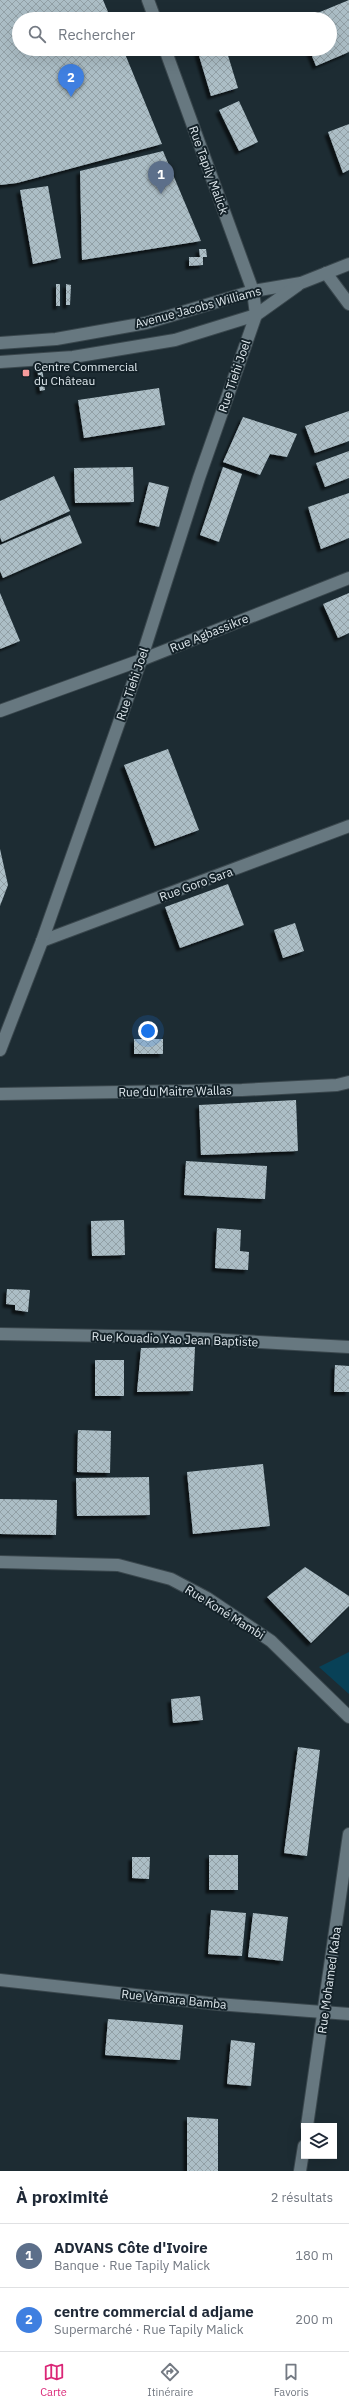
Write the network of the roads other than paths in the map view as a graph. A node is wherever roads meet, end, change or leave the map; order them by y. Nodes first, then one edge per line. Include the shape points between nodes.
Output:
1 (148, 0) edge
2 (152, 12) edge
3 (168, 56) edge
4 (349, 264) edge
5 (326, 273) junction
6 (301, 283) junction
7 (253, 291) junction
8 (349, 304) edge
9 (256, 315) junction
10 (0, 343) edge
11 (0, 362) edge
12 (349, 578) edge
13 (141, 660) junction
14 (0, 711) edge
15 (349, 826) edge
16 (42, 941) junction
17 (0, 1050) edge
18 (349, 1082) edge
19 (0, 1094) edge
20 (0, 1334) edge
21 (349, 1347) edge
22 (0, 1562) edge
23 (349, 1717) edge
24 (349, 1834) edge
25 (0, 1980) edge
26 (324, 2012) junction
27 (349, 2014) edge
28 (307, 2123) edge
29 (302, 2159) edge
30 (300, 2171) edge

1 - 2 street
3 - 7 street, Rue Tapily Malick
4 - 5 street, Avenue Jacobs Williams
5 - 6 street, Avenue Jacobs Williams
5 - 8 street
6 - 7 street, Avenue Jacobs Williams
6 - 9 street, Avenue Jacobs Williams
7 - 9 street, Rue Tapily Malick
7 - 10 street, Avenue Jacobs Williams via 146,323 56,339
9 - 11 street, Avenue Jacobs Williams via 174,340 73,357
9 - 13 street, Rue Tiehi Joel via 199,478
12 - 13 street, Rue Agbassikre
13 - 14 street, Rue Agbassikre
13 - 16 street, Rue Tiehi Joel
15 - 16 street, Rue Goro Sara
16 - 17 street, Rue Tiehi Joel
18 - 19 street, Rue du Maitre Wallas via 337,1085 242,1090
20 - 21 street, Rue Kouadio Yao Jean Baptiste via 169,1337
22 - 23 street, Rue Koné Mambi via 118,1565 172,1579 207,1598 271,1641
24 - 26 street, Rue Mohamed Kaba
25 - 26 street, Rue Vamara Bamba via 217,2004
26 - 27 street, Rue Vamara Bamba
26 - 28 street, Rue Mohamed Kaba
29 - 30 street

